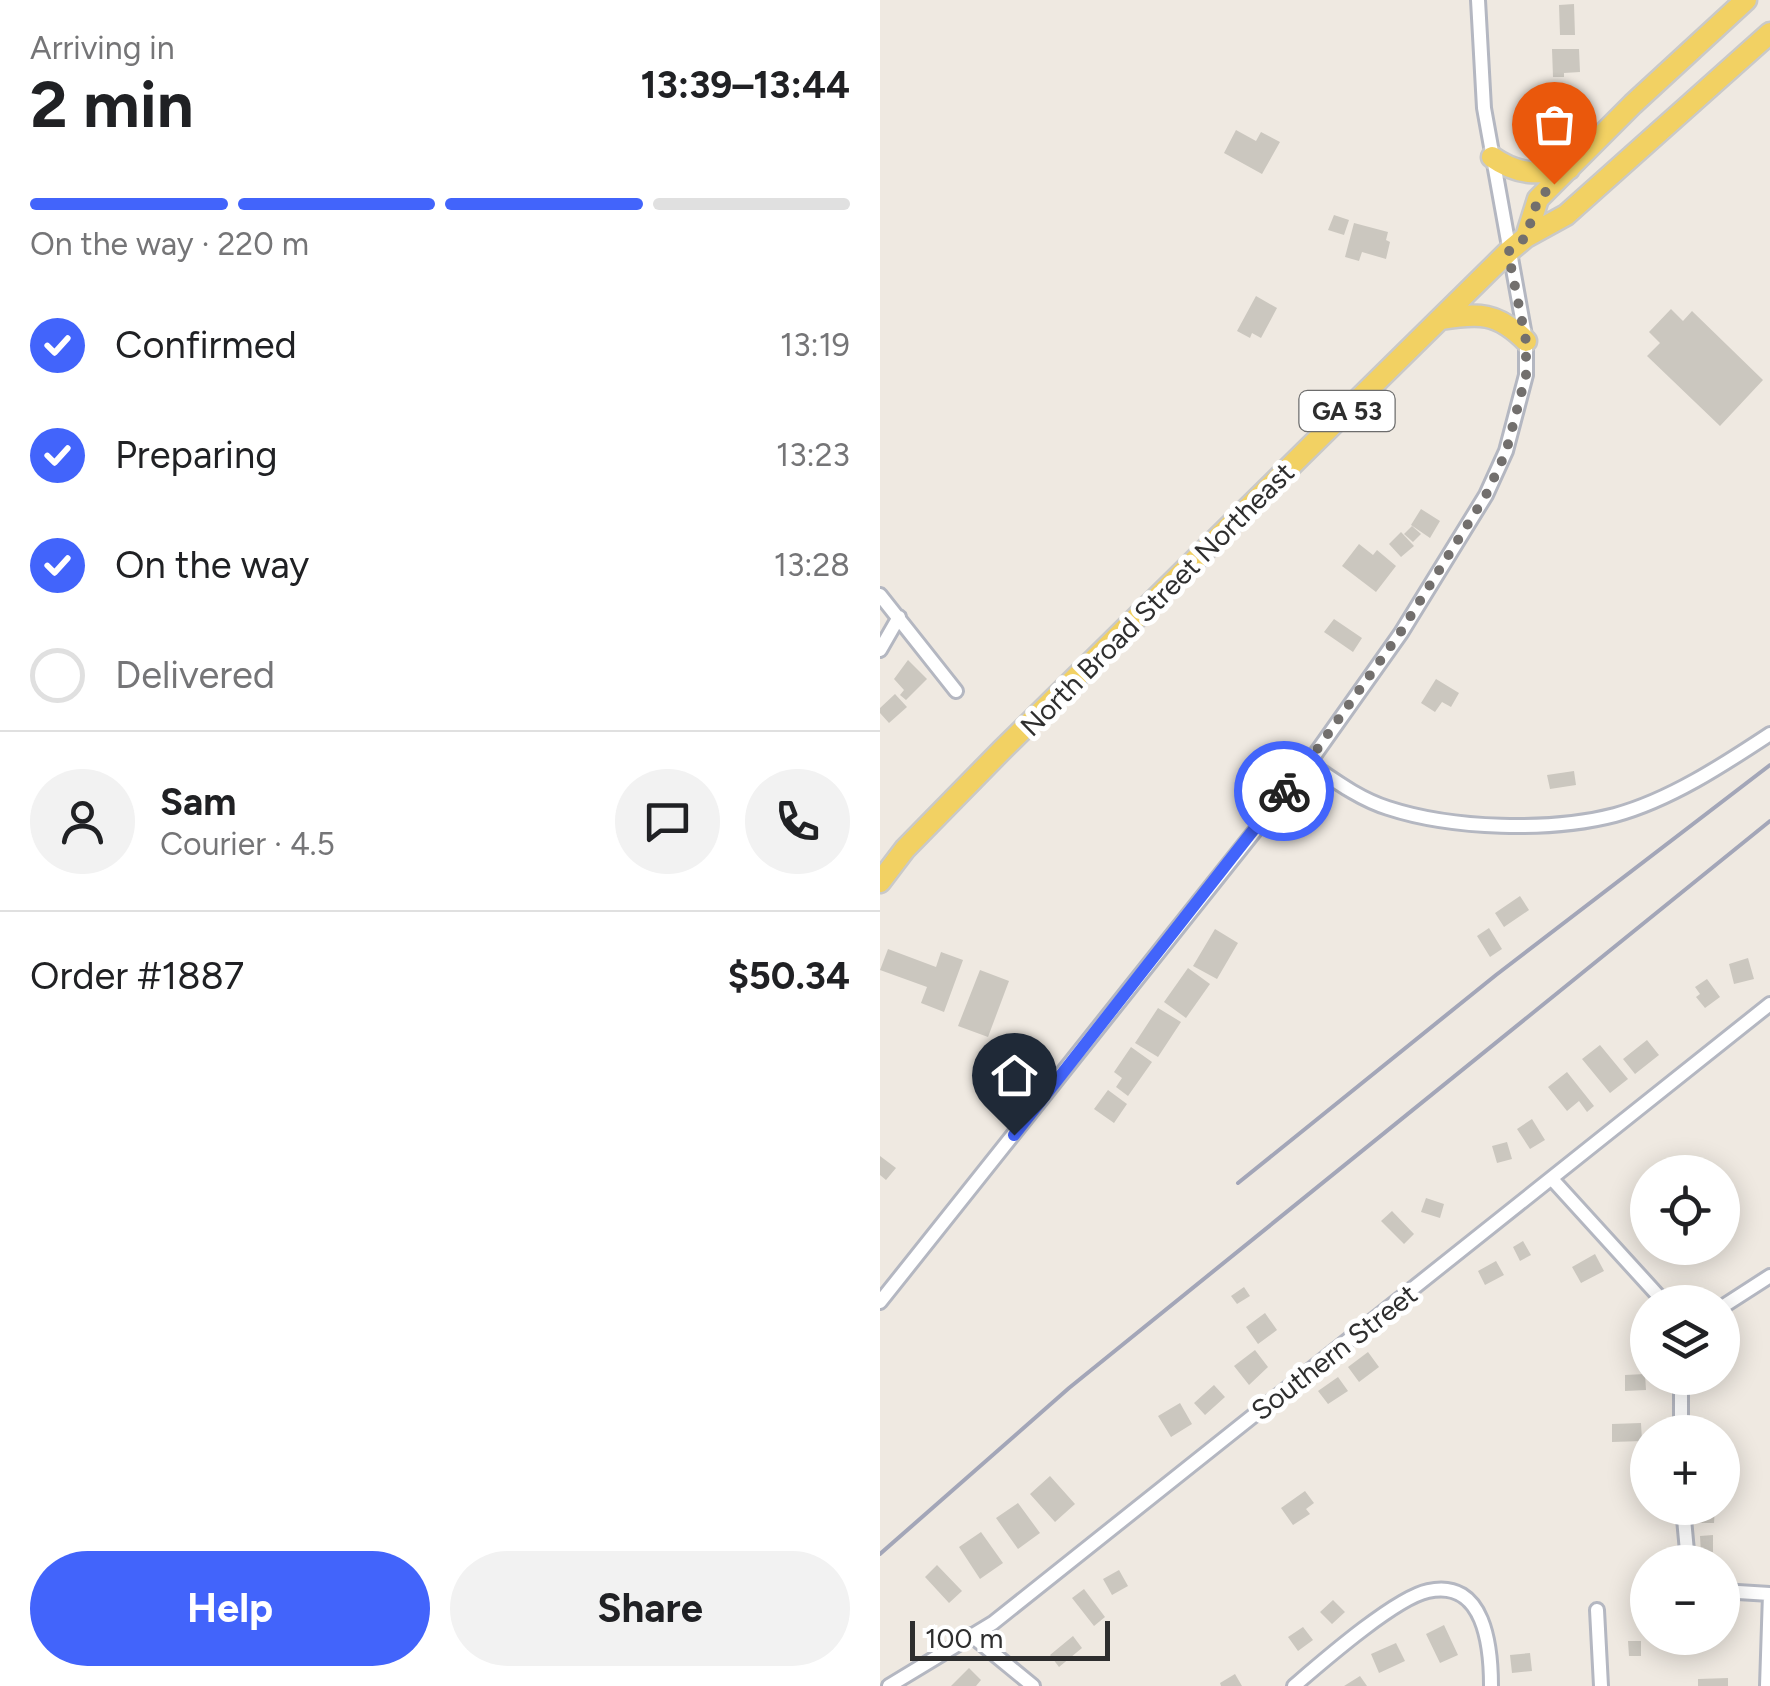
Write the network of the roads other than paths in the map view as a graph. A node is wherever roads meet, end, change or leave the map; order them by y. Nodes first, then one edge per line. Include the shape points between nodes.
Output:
1 (1478, 0) edge
2 (1746, 0) edge
3 (1770, 33) edge
4 (1681, 60) junction
5 (1730, 66) junction
6 (1492, 158) junction
7 (1569, 169) junction
8 (1526, 237) junction
9 (1508, 252) junction
10 (1441, 318) junction
11 (1526, 341) junction
12 (880, 595) edge
13 (899, 617) junction
14 (880, 650) edge
15 (956, 690) dead end
16 (1770, 734) edge
17 (1308, 762) junction
18 (880, 882) edge
19 (1770, 1004) edge
20 (1552, 1179) junction
21 (1770, 1276) edge
22 (1649, 1285) edge
23 (1740, 1295) edge
24 (880, 1302) edge
25 (1740, 1593) edge
26 (1770, 1594) edge
27 (1597, 1610) dead end
28 (971, 1635) junction
29 (889, 1686) edge
30 (1033, 1686) edge
31 (1294, 1686) edge
32 (1490, 1686) edge
33 (1601, 1686) edge
34 (1767, 1686) edge

1 - 6 street
2 - 4 main road, GA 53
3 - 5 main road, GA 53
4 - 5 main road via 1658,90 1664,100
4 - 7 main road, GA 53
5 - 8 main road, GA 53 via 1566,216
6 - 7 main road via 1532,174
6 - 9 street
7 - 8 main road, GA 53 via 1538,199
8 - 9 main road, North Broad Street Northeast / GA 53
9 - 10 main road, North Broad Street Northeast / GA 53
9 - 11 street
10 - 11 main road via 1490,316
10 - 18 main road, North Broad Street Northeast / GA 53 via 1002,750
11 - 17 street via 1526,375 1506,452 1486,495
12 - 13 street
13 - 14 street
13 - 15 street
16 - 17 street via 1659,798 1613,815 1535,825 1483,826 1387,808
17 - 24 street
19 - 20 street, Southern Street
20 - 22 street
20 - 28 street, Southern Street
21 - 23 street
25 - 26 street
26 - 34 street
27 - 33 street
28 - 29 street, Southern Street
28 - 30 street
31 - 32 street via 1429,1590 1454,1592 1477,1610 1486,1625

